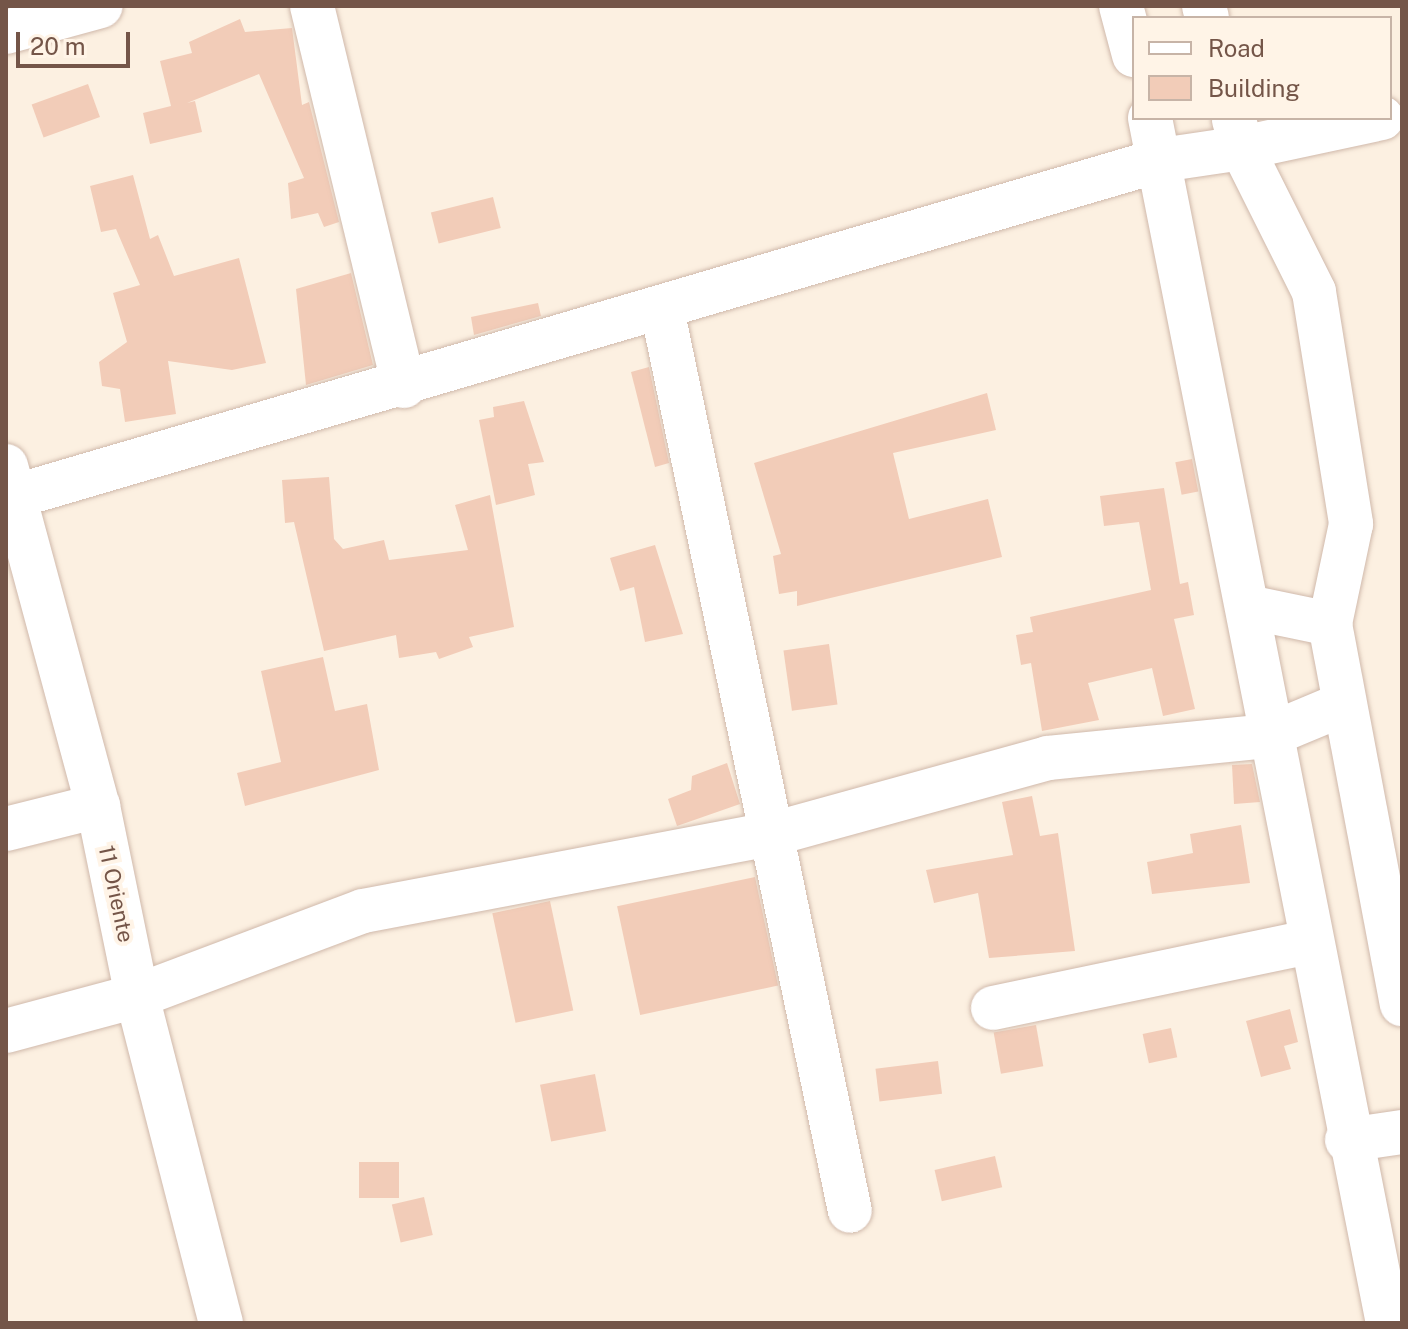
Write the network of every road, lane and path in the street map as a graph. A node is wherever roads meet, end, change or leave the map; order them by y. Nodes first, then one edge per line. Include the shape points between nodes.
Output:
1 (101, 6) edge
2 (312, 6) edge
3 (1121, 6) edge
4 (6, 32) edge
5 (1132, 47) edge
6 (1151, 120) edge
7 (1363, 120) edge
8 (1238, 133) edge
9 (1161, 160) junction
10 (662, 309) junction
11 (404, 386) junction
12 (9, 487) edge
13 (1248, 607) junction
14 (1330, 624) junction
15 (1341, 705) junction
16 (1267, 736) junction
17 (98, 806) junction
18 (6, 829) edge
19 (776, 833) junction
20 (1308, 942) junction
21 (137, 996) junction
22 (1402, 1004) edge
23 (993, 1008) dead end
24 (6, 1031) edge
25 (1402, 1132) edge
26 (1347, 1140) junction
27 (850, 1211) dead end
28 (221, 1323) edge
29 (1388, 1323) edge

1 - 4 street
2 - 11 street
3 - 5 street
6 - 9 street
7 - 8 street
8 - 9 street
8 - 14 street via 1314,292 1351,524
9 - 10 street
9 - 13 street
10 - 11 street
10 - 19 street
11 - 12 street
12 - 17 street, 11 Oriente
13 - 14 street
13 - 16 street
14 - 15 street
15 - 16 street
15 - 22 street via 1356,736
16 - 19 street via 1048,758
16 - 20 street
17 - 18 street
17 - 21 street, 11 Oriente
19 - 21 street via 363,911
19 - 27 street
20 - 23 street
20 - 26 street
21 - 24 street
21 - 28 street, 11 Oriente
25 - 26 street
26 - 29 street

